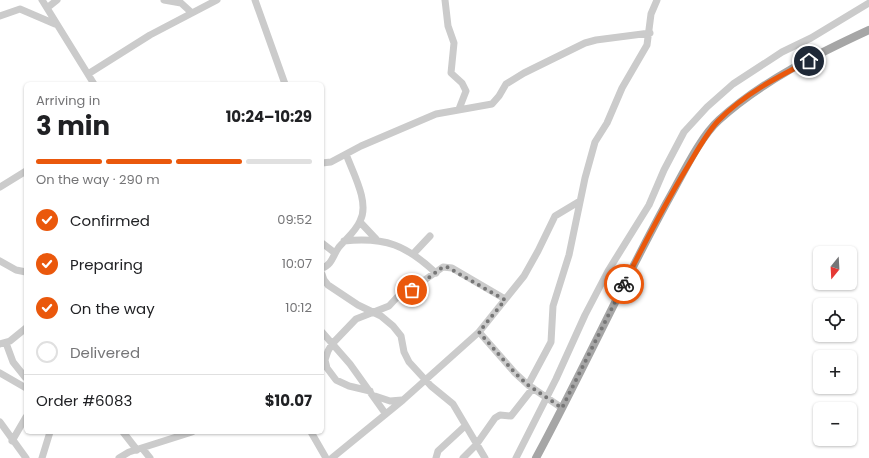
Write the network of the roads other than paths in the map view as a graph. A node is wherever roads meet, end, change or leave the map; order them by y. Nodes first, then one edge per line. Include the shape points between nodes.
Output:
1 (42, 0) edge
2 (57, 0) edge
3 (164, 0) edge
4 (217, 0) edge
5 (254, 0) edge
6 (446, 0) edge
7 (657, 0) edge
8 (869, 3) edge
9 (47, 8) junction
10 (192, 13) junction
11 (0, 16) edge
12 (56, 24) junction
13 (869, 30) edge
14 (650, 33) junction
15 (88, 74) junction
16 (93, 82) edge
17 (283, 82) edge
18 (459, 109) junction
19 (346, 154) junction
20 (324, 163) edge
21 (24, 172) edge
22 (0, 187) edge
23 (580, 201) junction
24 (360, 222) junction
25 (430, 236) dead end
26 (376, 239) junction
27 (344, 241) junction
28 (324, 245) edge
29 (335, 253) junction
30 (414, 253) junction
31 (0, 261) edge
32 (324, 267) edge
33 (24, 272) edge
34 (436, 272) junction
35 (324, 280) edge
36 (505, 300) junction
37 (375, 312) junction
38 (24, 329) edge
39 (479, 332) junction
40 (324, 334) edge
41 (3, 343) edge
42 (332, 344) junction
43 (0, 373) edge
44 (24, 374) edge
45 (325, 374) edge
46 (24, 378) edge
47 (424, 379) junction
48 (18, 382) junction
49 (24, 386) edge
50 (530, 387) junction
51 (372, 394) junction
52 (547, 397) junction
53 (403, 400) junction
54 (562, 408) junction
55 (385, 413) junction
56 (0, 422) edge
57 (465, 426) junction
58 (23, 427) edge
59 (49, 434) edge
60 (125, 434) edge
61 (186, 434) edge
62 (312, 434) edge
63 (12, 440) junction
64 (476, 445) junction
65 (140, 449) junction
66 (26, 458) edge
67 (42, 458) edge
68 (119, 458) edge
69 (150, 458) edge
70 (326, 458) edge
71 (332, 458) edge
72 (436, 458) edge
73 (463, 458) edge
74 (485, 458) edge
75 (516, 458) edge
76 (536, 458) edge

1 - 9 street
2 - 9 street
3 - 10 street via 181,3
4 - 10 street
5 - 17 street
6 - 18 street via 448,26 454,42 451,73 465,86 466,91
7 - 14 street via 651,14
8 - 52 street via 811,38 782,52 733,84 684,132 649,205 588,309
9 - 12 street
10 - 15 street via 150,35
11 - 12 street via 20,10
12 - 15 street
13 - 54 main road via 772,80 718,121 702,142 650,233
14 - 18 street via 596,40 585,44 506,84 492,104
14 - 23 street via 647,45 622,88 607,123 594,142
15 - 16 street
18 - 19 street via 436,114
19 - 20 street via 332,162
19 - 24 street via 364,206
21 - 22 street
23 - 36 street via 555,216 528,270
23 - 50 street via 569,255 553,306 551,342
24 - 26 street
24 - 27 street
25 - 30 street
26 - 27 street
26 - 30 street
27 - 29 street
28 - 29 street
29 - 32 street via 329,264
30 - 34 street
31 - 33 street
34 - 36 street via 443,267 452,268
34 - 37 street via 412,290 401,293 389,306
35 - 37 street via 364,308
36 - 39 street
37 - 42 street via 356,319
37 - 47 street via 399,333 406,356
38 - 41 street
39 - 47 street
39 - 50 street
40 - 42 street
41 - 44 street
42 - 45 street via 326,360
42 - 51 street
43 - 48 street
45 - 51 street via 344,385
46 - 48 street
47 - 53 street
47 - 57 street via 453,404
48 - 49 street
50 - 52 street
50 - 64 street via 511,416 500,415 495,418
51 - 53 street via 390,401
51 - 55 street
52 - 54 street
52 - 75 street
53 - 55 street
54 - 76 main road
55 - 71 street
56 - 63 street
57 - 64 street
57 - 72 street via 438,451
58 - 63 street
59 - 67 street
60 - 65 street
61 - 65 street
62 - 70 street
63 - 66 street
64 - 73 street
64 - 74 street
65 - 68 street
65 - 69 street

